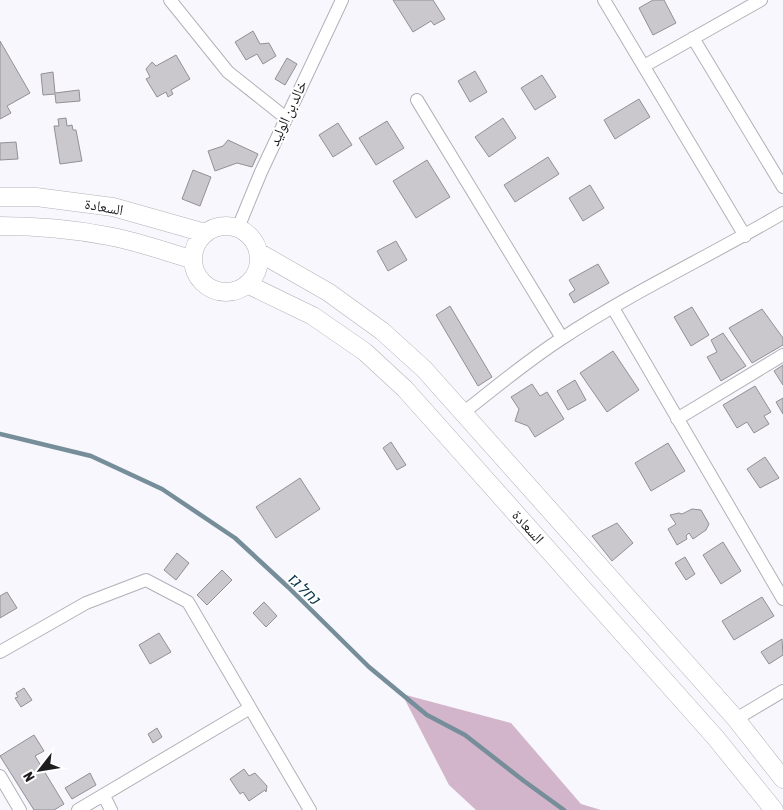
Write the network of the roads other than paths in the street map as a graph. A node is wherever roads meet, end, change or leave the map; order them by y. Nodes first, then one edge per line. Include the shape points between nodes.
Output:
1 (170, 0) edge
2 (342, 0) edge
3 (604, 0) edge
4 (761, 0) edge
5 (693, 38) junction
6 (644, 66) junction
7 (417, 100) dead end
8 (286, 118) junction
9 (783, 187) edge
10 (0, 197) edge
11 (783, 213) edge
12 (0, 226) edge
13 (238, 228) junction
14 (205, 233) junction
15 (745, 236) junction
16 (258, 252) junction
17 (193, 260) junction
18 (247, 284) junction
19 (613, 308) junction
20 (562, 338) junction
21 (783, 355) edge
22 (464, 412) junction
23 (677, 419) junction
24 (783, 599) edge
25 (0, 652) edge
26 (783, 691) edge
27 (250, 708) junction
28 (736, 719) junction
29 (0, 776) edge
30 (783, 778) edge
31 (104, 796) junction
32 (20, 810) edge
33 (78, 810) edge
34 (111, 810) edge
35 (310, 810) edge
36 (774, 810) edge

1 - 8 street via 228,72
2 - 8 street, خالد بن الوليد
3 - 6 street
4 - 5 street
5 - 6 street
5 - 9 street
6 - 15 street
7 - 20 street
8 - 13 street, خالد بن الوليد
10 - 14 street, السعادة via 36,197 114,207
11 - 15 street
12 - 17 street, السعادة via 34,226 108,236
13 - 14 street via 227,226
13 - 16 street via 253,240
14 - 17 street via 195,248
15 - 19 street
16 - 18 street via 258,269
16 - 22 street, السعادة via 328,292 382,330
17 - 18 street via 197,274 216,290 238,290
18 - 36 street, السعادة via 313,316 365,352 405,389 714,737
19 - 20 street
19 - 23 street
20 - 22 street
21 - 23 street
22 - 28 street, السعادة
23 - 24 street
25 - 27 street via 86,604 146,580 188,602
26 - 28 street
27 - 31 street
27 - 35 street
28 - 30 street, السعادة
29 - 32 street
31 - 33 street
31 - 34 street

